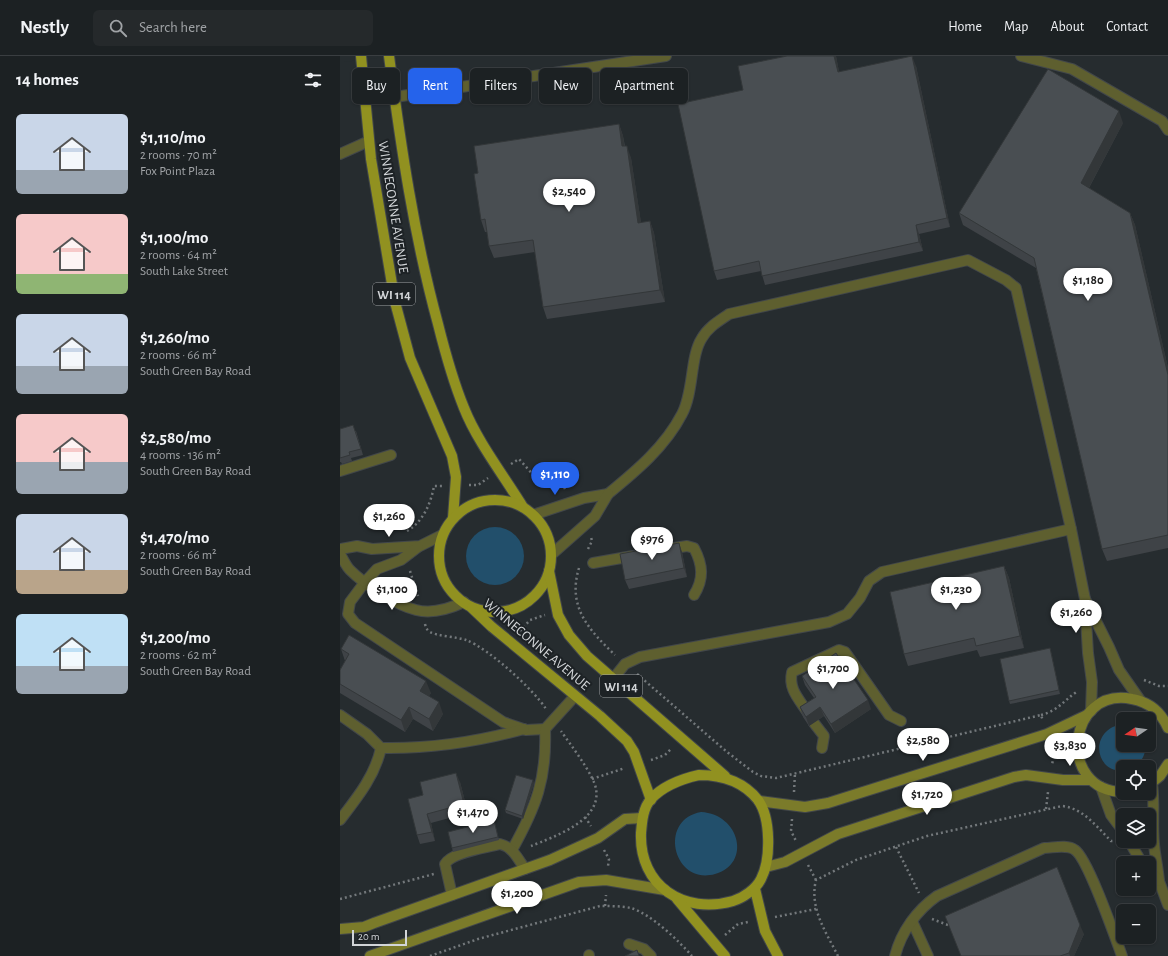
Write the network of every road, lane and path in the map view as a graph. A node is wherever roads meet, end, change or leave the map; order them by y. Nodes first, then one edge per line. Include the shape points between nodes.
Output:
1 (389, 56) edge
2 (666, 56) edge
3 (1021, 56) edge
4 (361, 58) edge
5 (391, 68) edge
6 (400, 96) edge
7 (396, 104) edge
8 (1168, 130) edge
9 (369, 141) junction
10 (340, 154) edge
11 (391, 455) dead end
12 (519, 459) dead end
13 (340, 471) edge
14 (608, 494) junction
15 (568, 503) junction
16 (523, 507) junction
17 (533, 515) junction
18 (453, 518) junction
19 (581, 529) junction
20 (1071, 529) junction
21 (442, 536) junction
22 (420, 546) junction
23 (340, 549) edge
24 (656, 552) edge
25 (340, 554) edge
26 (585, 554) dead end
27 (640, 554) edge
28 (551, 555) junction
29 (593, 563) dead end
30 (581, 564) dead end
31 (549, 571) junction
32 (365, 582) junction
33 (694, 595) dead end
34 (1085, 599) junction
35 (467, 604) junction
36 (578, 604) junction
37 (556, 611) junction
38 (510, 642) junction
39 (496, 660) dead end
40 (625, 664) junction
41 (613, 679) junction
42 (575, 696) junction
43 (1140, 700) junction
44 (808, 713) edge
45 (1089, 713) junction
46 (340, 715) edge
47 (1166, 718) edge
48 (901, 721) dead end
49 (814, 723) edge
50 (1168, 728) edge
51 (524, 729) junction
52 (545, 729) junction
53 (1047, 734) junction
54 (381, 748) junction
55 (822, 748) dead end
56 (1168, 764) edge
57 (795, 773) junction
58 (1164, 776) edge
59 (728, 778) junction
60 (1050, 778) junction
61 (1091, 780) junction
62 (1101, 787) junction
63 (1116, 792) edge
64 (651, 800) junction
65 (1154, 800) edge
66 (759, 801) junction
67 (793, 806) junction
68 (1046, 809) junction
69 (585, 817) dead end
70 (642, 818) junction
71 (340, 820) edge
72 (1116, 826) edge
73 (598, 838) junction
74 (1116, 838) edge
75 (896, 847) junction
76 (512, 850) junction
77 (801, 852) junction
78 (766, 867) junction
79 (525, 869) junction
80 (1156, 878) edge
81 (606, 880) junction
82 (816, 880) junction
83 (1159, 881) junction
84 (755, 889) junction
85 (665, 890) junction
86 (452, 895) junction
87 (677, 899) junction
88 (924, 905) junction
89 (1168, 905) edge
90 (605, 906) junction
91 (912, 921) junction
92 (948, 925) edge
93 (340, 929) edge
94 (629, 944) dead end
95 (370, 956) edge
96 (430, 956) edge
97 (651, 956) edge
98 (692, 956) edge
99 (725, 956) edge
100 (778, 956) edge
101 (838, 956) edge
102 (894, 956) edge
103 (928, 956) edge
104 (1122, 956) edge

1 - 5 main road, WINNECONNE AVENUE / WI 114
2 - 6 street
3 - 8 street via 1072,69 1162,121
4 - 9 main road, WINNECONNE AVENUE / WI 114
7 - 16 main road, WINNECONNE AVENUE / WI 114 via 407,186 423,271 456,389 468,417
9 - 10 street
9 - 18 main road, WINNECONNE AVENUE / WI 114 via 381,226 401,328 412,365 444,434 455,466
11 - 13 street
12 - 15 path via 537,480 564,487
14 - 15 street
14 - 19 street via 595,516
14 - 20 street via 667,439 683,413 701,338 713,325 729,314 968,260 1016,288
15 - 17 street
16 - 17 main road
16 - 18 main road via 504,501 485,501 468,507
17 - 28 main road via 545,533
18 - 21 main road
19 - 26 path via 592,541
19 - 28 street
20 - 34 street
20 - 40 street via 882,572 869,581 847,614 829,622 640,657
21 - 22 street
21 - 35 main road via 438,552 440,568 446,584 456,597
22 - 23 street via 372,549 357,546
22 - 32 street via 401,560 377,569
24 - 33 street via 686,546 694,548 702,576
25 - 32 street via 349,569
27 - 29 street
28 - 31 main road
30 - 36 path via 576,584
31 - 35 main road via 540,589 528,601 514,609 498,612
31 - 37 main road, WINNECONNE AVENUE / WI 114
32 - 35 street via 392,599 417,610 447,610
32 - 51 street via 350,602 348,614 354,622 503,722
34 - 43 street via 1119,670
34 - 45 street via 1092,682
35 - 38 main road, WINNECONNE AVENUE / WI 114
36 - 37 path
36 - 40 path via 589,628
37 - 38 path via 530,620
37 - 41 main road, WINNECONNE AVENUE / WI 114 via 569,634 583,651
38 - 39 path
38 - 42 main road, WINNECONNE AVENUE / WI 114
40 - 41 street
40 - 57 path via 753,772 769,778
41 - 59 main road, WINNECONNE AVENUE / WI 114
42 - 52 street
42 - 64 main road, WINNECONNE AVENUE / WI 114 via 627,740 634,752
43 - 45 main road via 1125,697 1111,699
43 - 47 main road
44 - 48 street via 792,688 792,672 839,650 845,652 889,715
45 - 53 main road
45 - 61 main road via 1079,728 1076,743 1081,764
46 - 54 street via 367,734
47 - 50 main road
49 - 55 street via 824,736
51 - 52 street
51 - 54 street via 474,742
52 - 76 street via 546,755 542,783 529,819
53 - 57 path via 1041,715
53 - 60 path via 1054,754
53 - 67 main road via 828,803
54 - 71 street via 378,765
56 - 58 main road
57 - 67 path
59 - 64 main road via 714,775 685,778 666,786
59 - 66 main road via 740,784
60 - 61 main road
60 - 68 path
60 - 77 main road via 1026,775 1014,777 838,834
61 - 62 main road
62 - 63 main road
62 - 72 street
64 - 70 main road
65 - 83 street via 1154,845
66 - 67 main road
66 - 78 main road via 767,824
67 - 77 path via 791,831
68 - 74 path via 1069,807 1095,824 1111,841
68 - 75 path via 927,836
69 - 73 path
70 - 73 main road via 625,819
70 - 85 main road via 643,857 651,875
73 - 79 main road
73 - 81 path via 609,859
75 - 82 path via 856,860
75 - 88 path
76 - 79 street
76 - 86 street via 500,844 448,859 445,864
77 - 78 main road via 785,862
77 - 82 path
78 - 84 main road
79 - 86 main road
80 - 83 street
81 - 85 main road
81 - 90 path
81 - 95 main road via 578,882
82 - 101 path via 816,909
83 - 89 street
84 - 87 main road via 735,901 717,905 698,906
84 - 100 main road via 766,930
85 - 87 main road
86 - 93 main road via 364,927
87 - 99 main road
88 - 91 street
88 - 92 path via 931,918
88 - 104 street via 937,896 1044,848 1064,847 1075,850 1094,883
90 - 96 path via 478,939
90 - 98 path via 632,908 650,919
91 - 102 street via 902,936
91 - 103 street
94 - 97 street via 644,949

